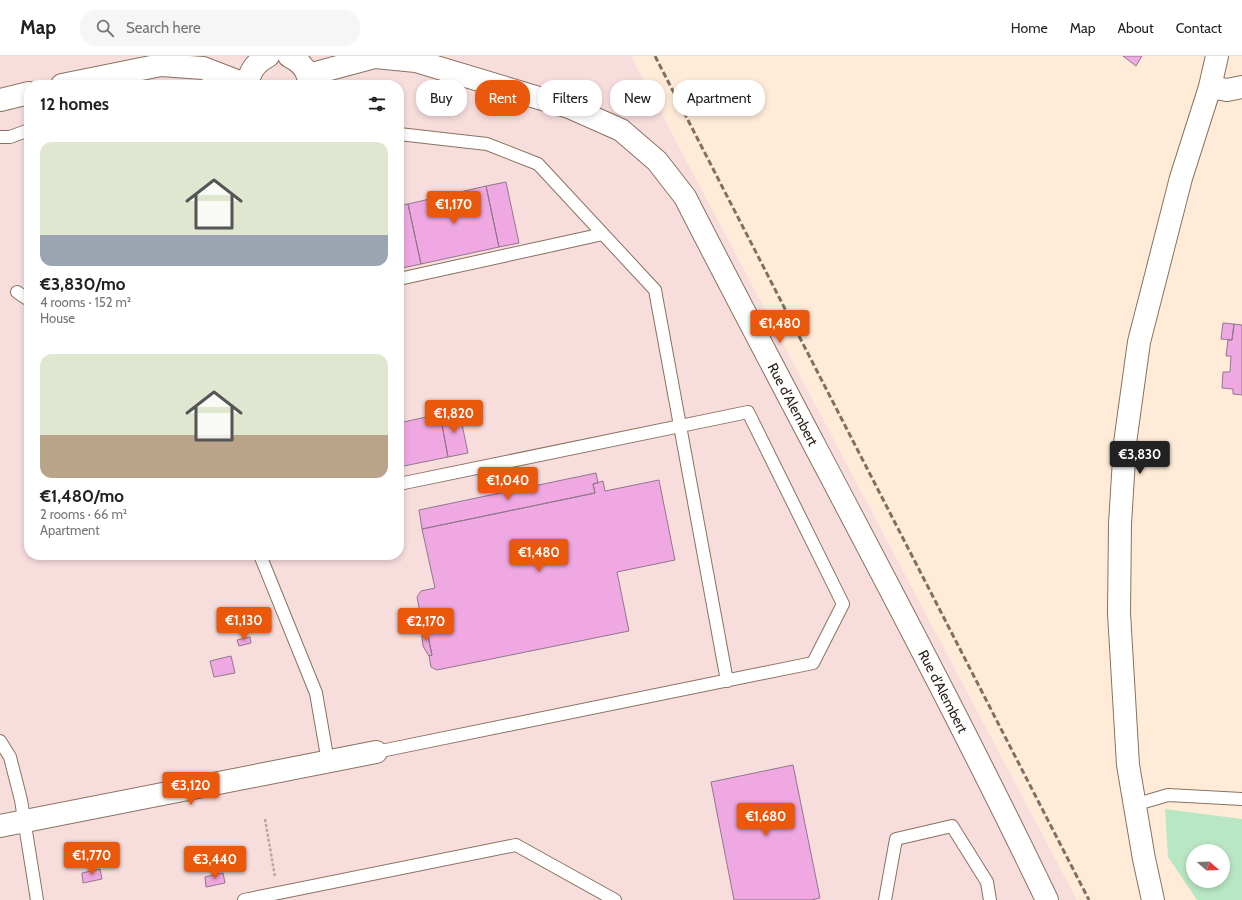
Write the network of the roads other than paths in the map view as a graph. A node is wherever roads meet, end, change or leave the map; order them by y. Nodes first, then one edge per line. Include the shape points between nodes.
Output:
1 (268, 56) edge
2 (289, 56) edge
3 (1217, 56) edge
4 (92, 80) edge
5 (234, 80) edge
6 (249, 80) edge
7 (309, 80) edge
8 (1210, 87) junction
9 (1242, 88) edge
10 (24, 94) edge
11 (0, 100) edge
12 (24, 132) edge
13 (404, 135) edge
14 (0, 137) edge
15 (603, 234) junction
16 (404, 278) edge
17 (17, 292) dead end
18 (24, 297) edge
19 (680, 426) junction
20 (404, 483) edge
21 (262, 560) edge
22 (727, 681) junction
23 (0, 741) edge
24 (376, 752) joint
25 (328, 762) junction
26 (1242, 799) edge
27 (1134, 805) junction
28 (23, 822) junction
29 (0, 826) edge
30 (37, 900) edge
31 (244, 900) edge
32 (615, 900) edge
33 (885, 900) edge
34 (990, 900) edge
35 (1047, 900) edge
36 (1153, 900) edge

1 - 6 street via 253,67
2 - 7 street via 303,66
3 - 8 street
4 - 5 street via 161,65 203,68
7 - 35 street, Rue d’Alembert via 375,57 416,61 569,107 621,130 657,161 685,197 961,725
8 - 9 street via 1227,90
8 - 27 street via 1181,178 1139,342 1125,442 1120,524 1119,613 1128,765
10 - 11 street
12 - 14 lane via 10,137
13 - 15 lane via 486,144 538,164
15 - 16 lane
15 - 19 lane via 655,290
17 - 18 lane
19 - 20 lane
19 - 22 lane
19 - 22 lane via 748,412 843,604 813,664
21 - 25 lane via 316,693
22 - 24 lane
23 - 28 lane via 10,757 21,800
24 - 25 street
25 - 28 street
26 - 27 lane via 1168,795
27 - 36 street
28 - 29 street
28 - 30 lane
31 - 32 lane via 516,845
33 - 34 lane via 896,839 952,826 987,882

